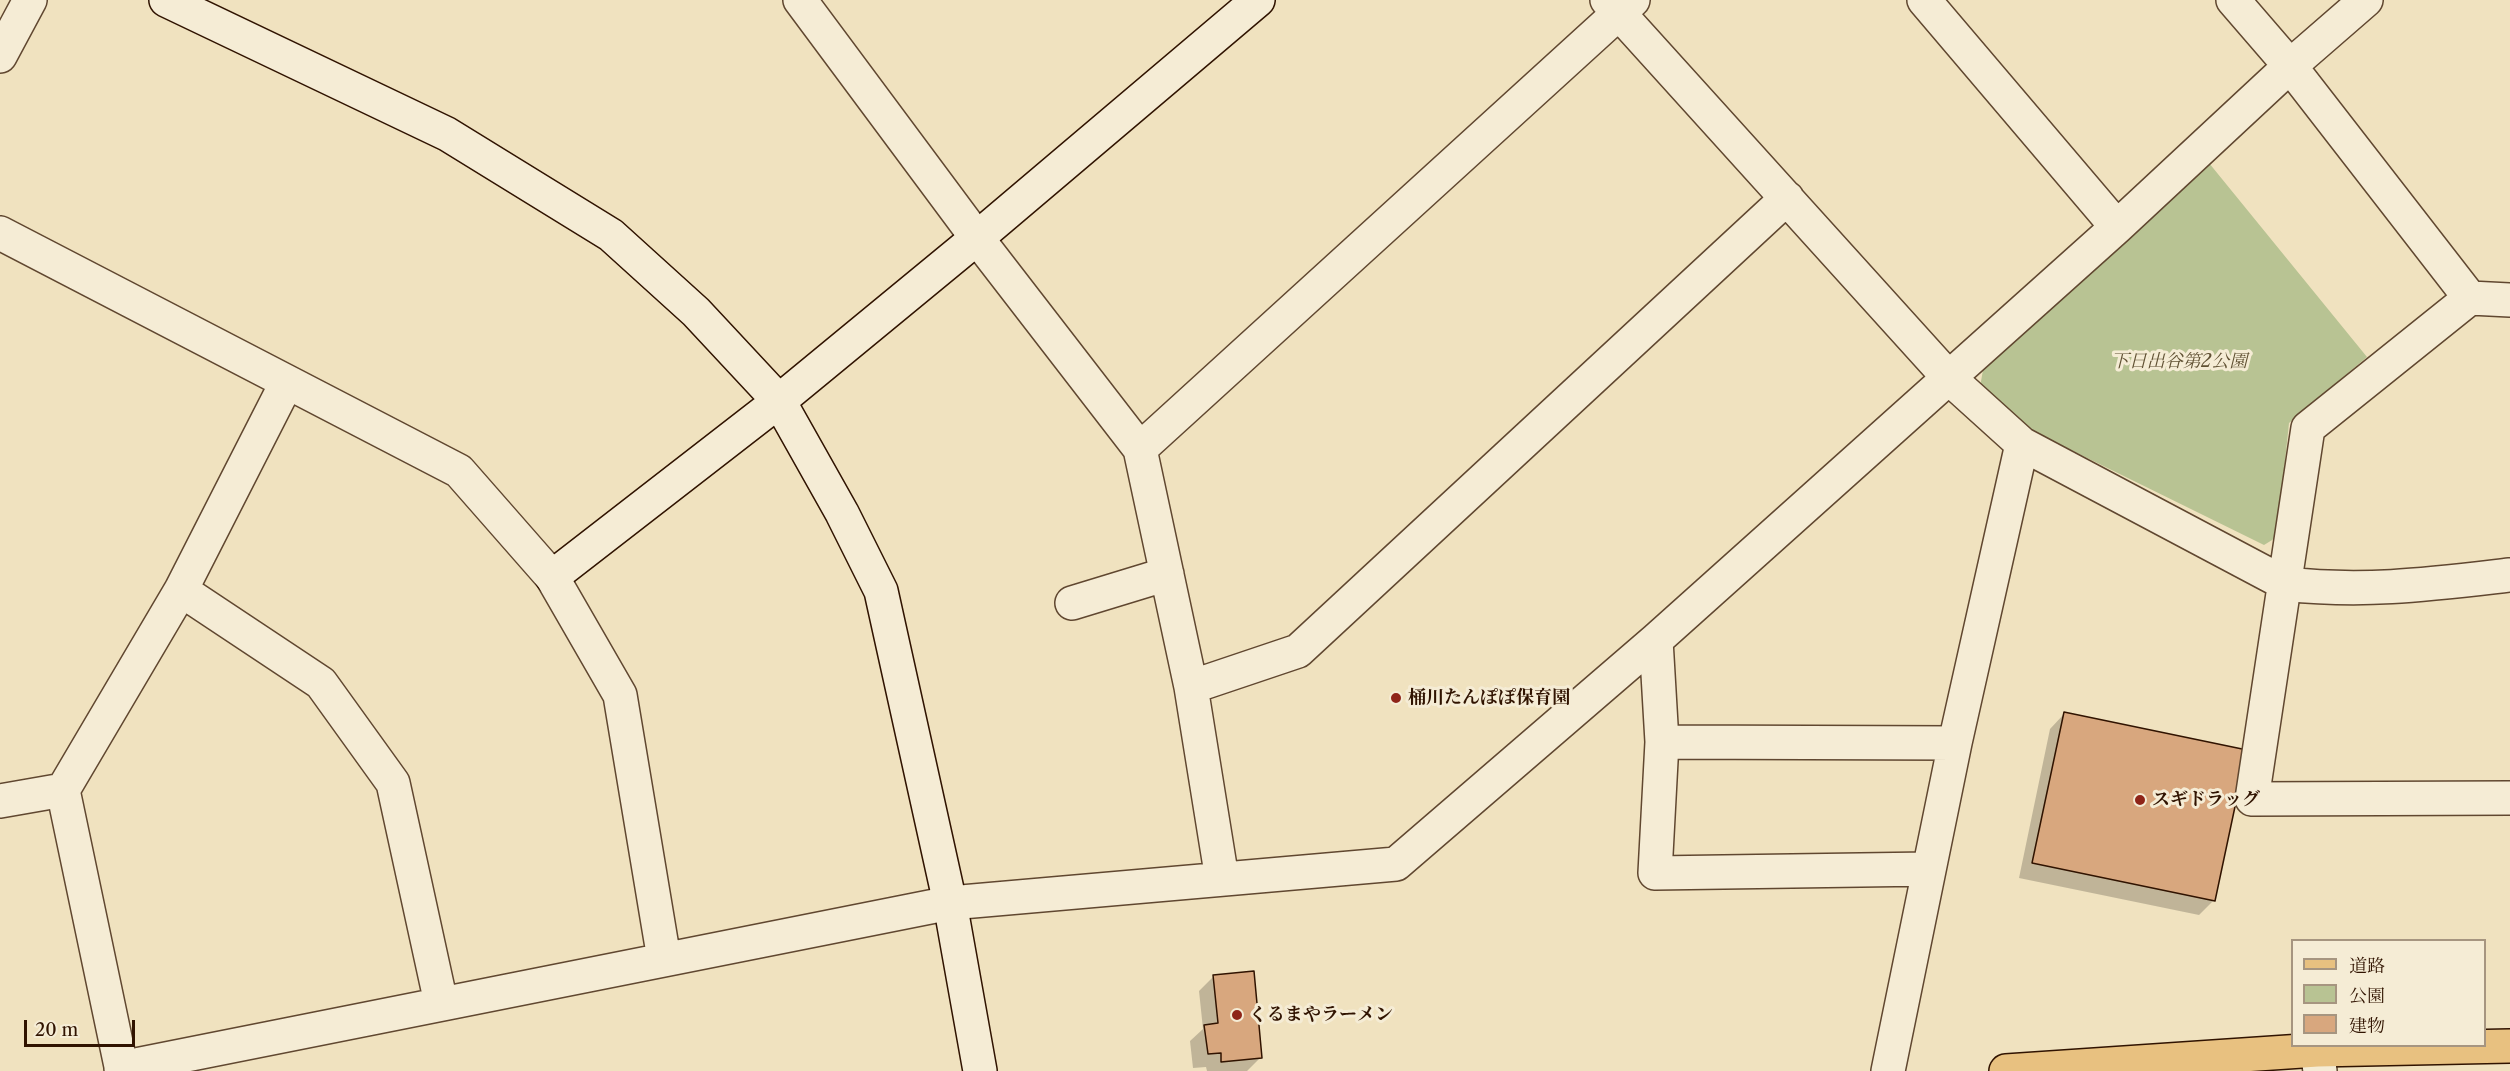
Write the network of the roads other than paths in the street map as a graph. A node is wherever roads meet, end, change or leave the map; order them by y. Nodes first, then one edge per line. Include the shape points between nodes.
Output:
1 (30, 0) edge
2 (166, 0) edge
3 (800, 0) edge
4 (1258, 0) edge
5 (1924, 0) edge
6 (2234, 0) edge
7 (2366, 0) edge
8 (1620, 5) edge
9 (0, 56) edge
10 (2290, 66) junction
11 (1786, 198) junction
12 (2117, 227) junction
13 (0, 233) edge
14 (977, 238) junction
15 (2470, 298) junction
16 (2510, 300) edge
17 (1949, 378) junction
18 (287, 382) junction
19 (779, 401) junction
20 (2022, 444) junction
21 (1140, 448) junction
22 (1167, 574) junction
23 (2510, 575) edge
24 (552, 577) junction
25 (2286, 584) junction
26 (181, 590) junction
27 (1072, 603) dead end
28 (1656, 639) junction
29 (1191, 687) junction
30 (1662, 742) junction
31 (1955, 743) junction
32 (63, 790) junction
33 (2510, 798) edge
34 (0, 801) edge
35 (1929, 869) junction
36 (1222, 879) junction
37 (950, 903) junction
38 (664, 959) junction
39 (441, 1003) junction
40 (2510, 1046) edge
41 (2318, 1061) edge
42 (122, 1070) edge
43 (980, 1071) edge
44 (1888, 1071) edge
45 (2006, 1071) edge

1 - 9 street
2 - 19 street via 447,134 611,235 696,312
3 - 14 street
4 - 14 street
5 - 12 street
6 - 10 street
7 - 10 street
8 - 11 street
8 - 21 street
10 - 12 street
10 - 15 street
11 - 17 street
11 - 29 street via 1298,651
12 - 17 street
13 - 18 street
14 - 19 street
14 - 21 street
15 - 16 street
15 - 25 street via 2308,428
17 - 20 street
17 - 28 street
18 - 24 street via 459,471
18 - 26 street
19 - 24 street
19 - 37 street via 843,513 881,591
20 - 25 street
20 - 31 street
21 - 22 street
22 - 27 street
22 - 29 street
23 - 25 street via 2395,589
24 - 38 street via 620,695
25 - 33 street via 2253,799
26 - 32 street
26 - 39 street via 321,683 393,783
28 - 30 street
28 - 36 street via 1396,864
29 - 36 street
30 - 31 street
30 - 35 street via 1655,873
31 - 35 street
32 - 34 street
32 - 42 street
35 - 44 street
36 - 37 street
37 - 38 street
37 - 43 street
38 - 39 street
39 - 42 street
40 - 41 main road
41 - 45 main road

